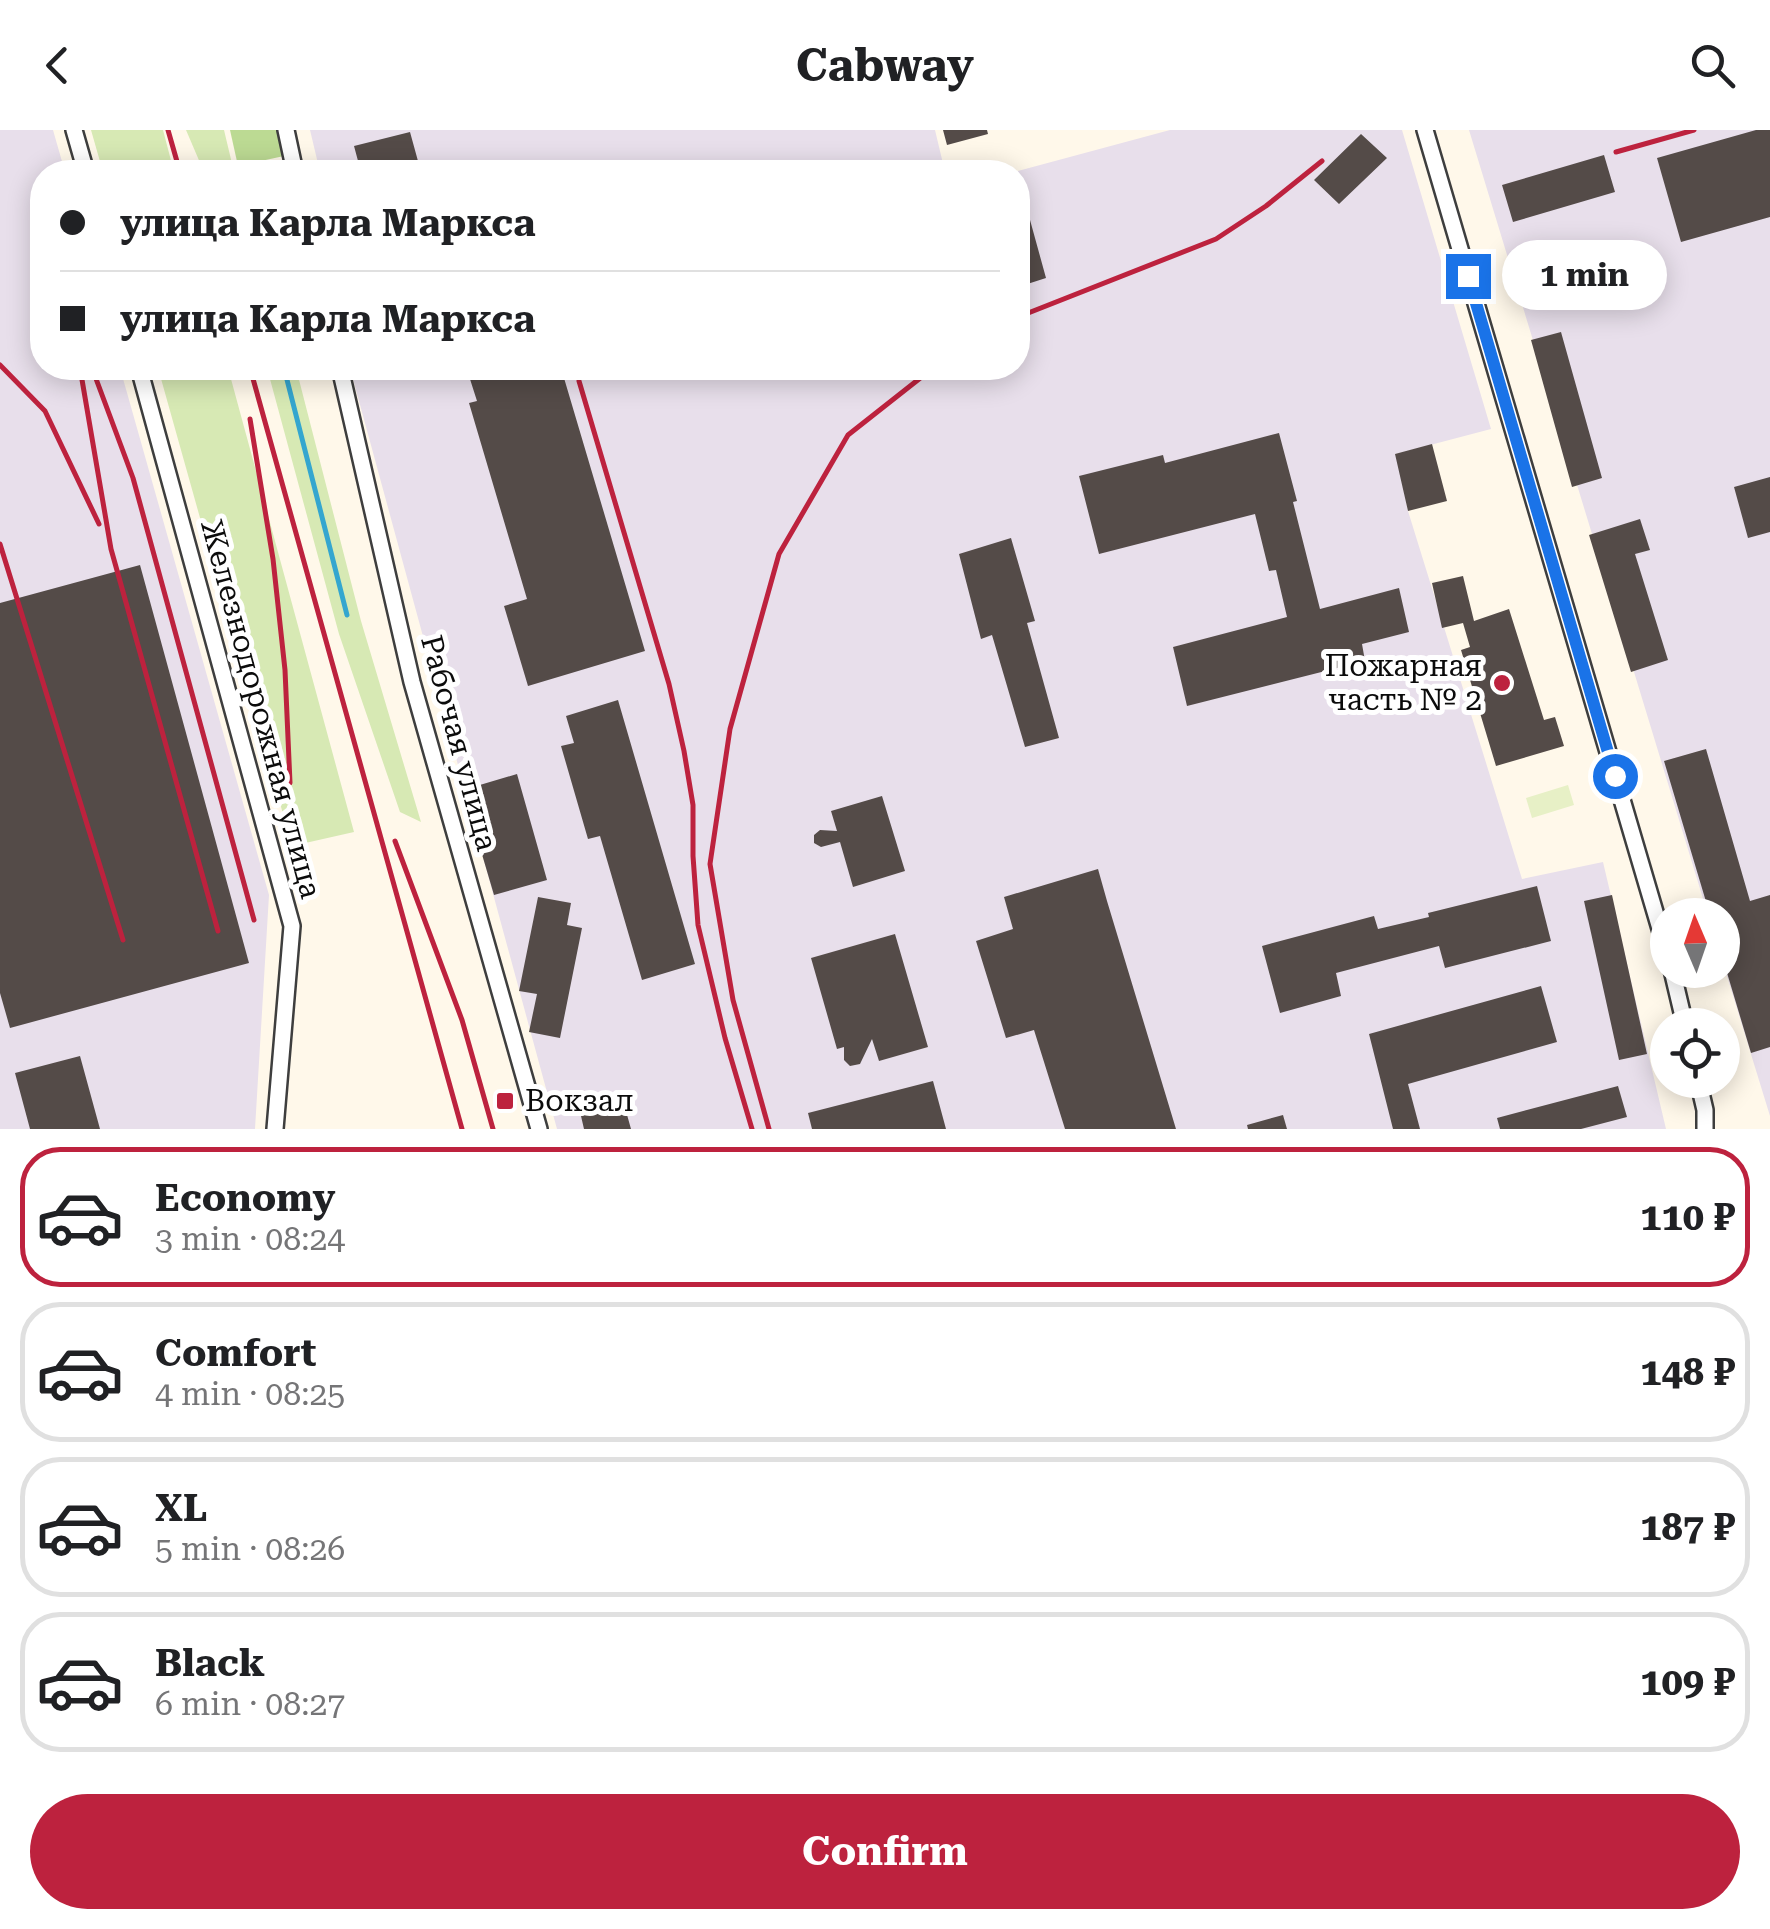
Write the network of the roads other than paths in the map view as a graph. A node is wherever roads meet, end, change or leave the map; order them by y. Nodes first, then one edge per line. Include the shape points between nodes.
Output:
1 (74, 130) edge
2 (286, 130) edge
3 (1424, 130) edge
4 (83, 160) edge
5 (293, 160) edge
6 (142, 380) edge
7 (343, 380) edge
8 (1651, 898) edge
9 (1702, 1098) edge
10 (276, 1129) edge
11 (539, 1129) edge
12 (1705, 1129) edge

1 - 4 street
2 - 5 street
3 - 8 street
6 - 10 street, Железнодорожная улица via 292,926
7 - 11 street, Рабочая улица via 412,682
9 - 12 street

